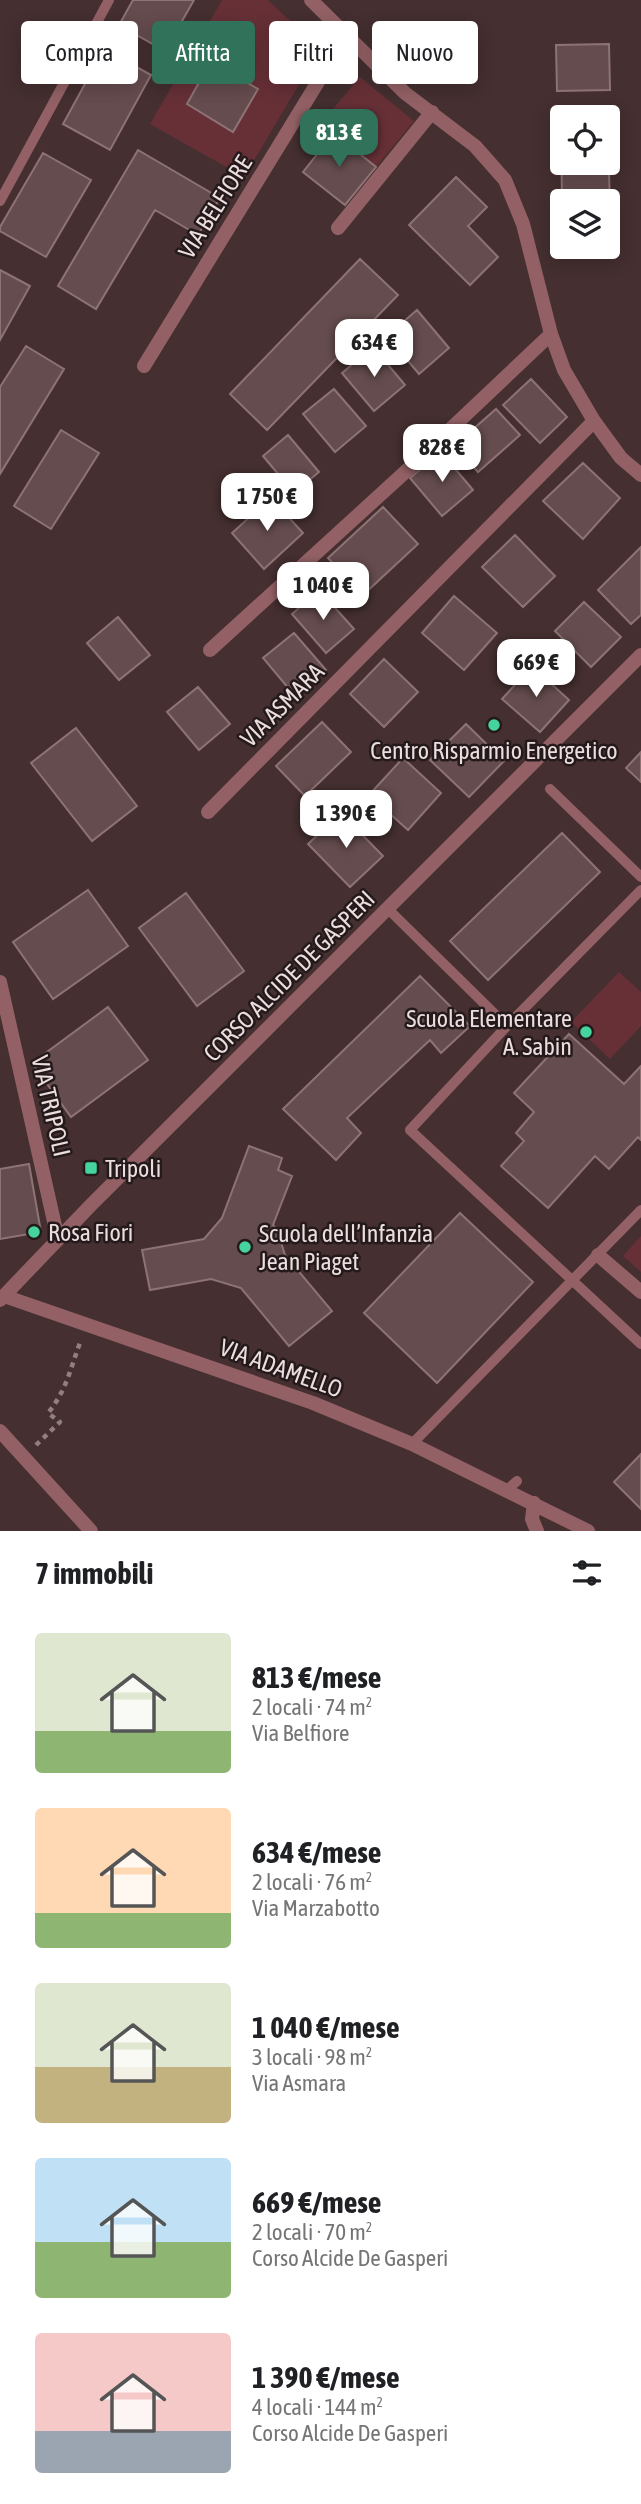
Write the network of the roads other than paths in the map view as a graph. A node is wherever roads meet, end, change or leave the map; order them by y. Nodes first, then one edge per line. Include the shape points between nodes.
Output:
1 (109, 0) edge
2 (311, 0) edge
3 (331, 21) edge
4 (358, 48) edge
5 (317, 84) edge
6 (432, 112) junction
7 (0, 201) edge
8 (338, 228) dead end
9 (551, 334) junction
10 (144, 366) dead end
11 (594, 421) junction
12 (641, 475) edge
13 (210, 650) dead end
14 (641, 654) edge
15 (550, 789) dead end
16 (208, 811) dead end
17 (641, 877) edge
18 (641, 890) edge
19 (388, 909) junction
20 (0, 982) edge
21 (507, 1026) junction
22 (641, 1210) edge
23 (58, 1239) junction
24 (598, 1255) junction
25 (572, 1281) junction
26 (641, 1292) edge
27 (2, 1298) edge
28 (641, 1345) edge
29 (0, 1431) edge
30 (412, 1444) junction
31 (534, 1503) junction
32 (91, 1531) edge
33 (537, 1531) edge
34 (588, 1531) edge

1 - 7 lane
2 - 3 street
4 - 6 street
5 - 10 street, VIA BELFIORE
6 - 8 street
6 - 9 street via 475,146 505,180 523,224
9 - 11 street via 564,370
9 - 13 street
11 - 12 street via 621,458
11 - 16 street, VIA ASMARA
14 - 19 street, CORSO ALCIDE DE GASPERI
15 - 17 lane
18 - 21 lane
19 - 21 lane
19 - 23 street, CORSO ALCIDE DE GASPERI
20 - 23 street, VIA TRIPOLI
21 - 25 lane via 410,1130
22 - 24 lane
23 - 27 street, CORSO ALCIDE DE GASPERI
24 - 25 lane
24 - 26 street
25 - 28 lane
25 - 30 lane
27 - 30 street, VIA ADAMELLO via 276,1390
29 - 32 street
30 - 31 street, VIA ADAMELLO via 512,1485
31 - 33 street via 532,1519
31 - 34 street, VIA ADAMELLO

